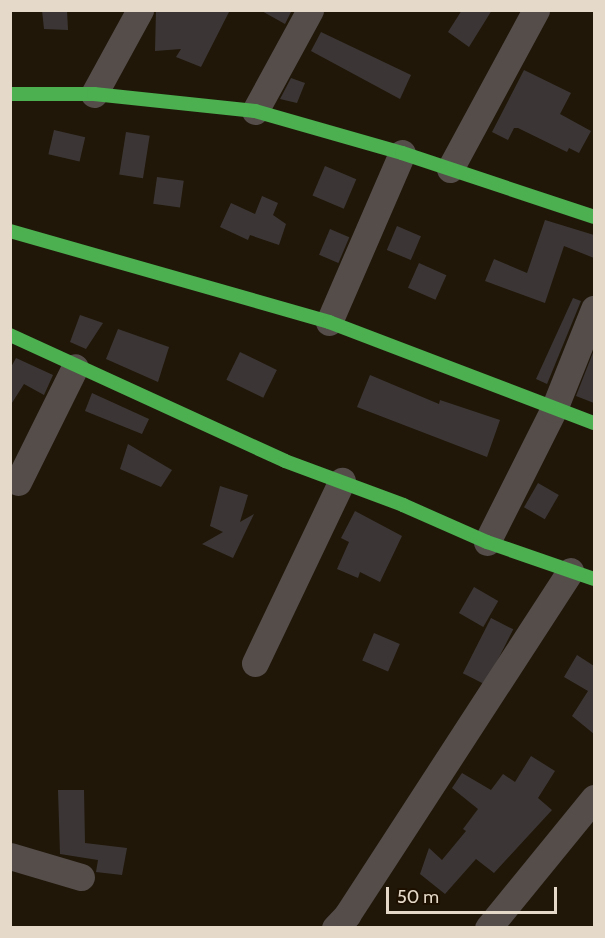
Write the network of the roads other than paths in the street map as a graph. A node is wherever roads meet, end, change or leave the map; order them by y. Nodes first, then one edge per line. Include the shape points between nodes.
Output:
1 (140, 10) edge
2 (310, 10) edge
3 (536, 10) edge
4 (10, 94) edge
5 (94, 94) junction
6 (255, 111) junction
7 (402, 153) junction
8 (450, 169) junction
9 (594, 217) edge
10 (10, 231) edge
11 (594, 309) edge
12 (329, 322) junction
13 (10, 335) edge
14 (75, 367) junction
15 (554, 409) junction
16 (594, 423) edge
17 (342, 481) junction
18 (18, 482) dead end
19 (487, 542) junction
20 (582, 575) edge
21 (255, 663) dead end
22 (594, 798) edge
23 (10, 856) edge
24 (81, 877) dead end
25 (335, 927) edge
26 (488, 927) edge

1 - 5 street
2 - 6 street
3 - 8 street
4 - 5 street
5 - 6 street
6 - 7 street
7 - 8 street
7 - 12 street
8 - 9 street
10 - 12 street
11 - 15 street
12 - 15 street
13 - 14 street
14 - 17 street via 285,461
14 - 18 street
15 - 16 street
15 - 19 street
17 - 19 street
17 - 21 street
19 - 20 street
20 - 25 street
22 - 26 street
23 - 24 street

